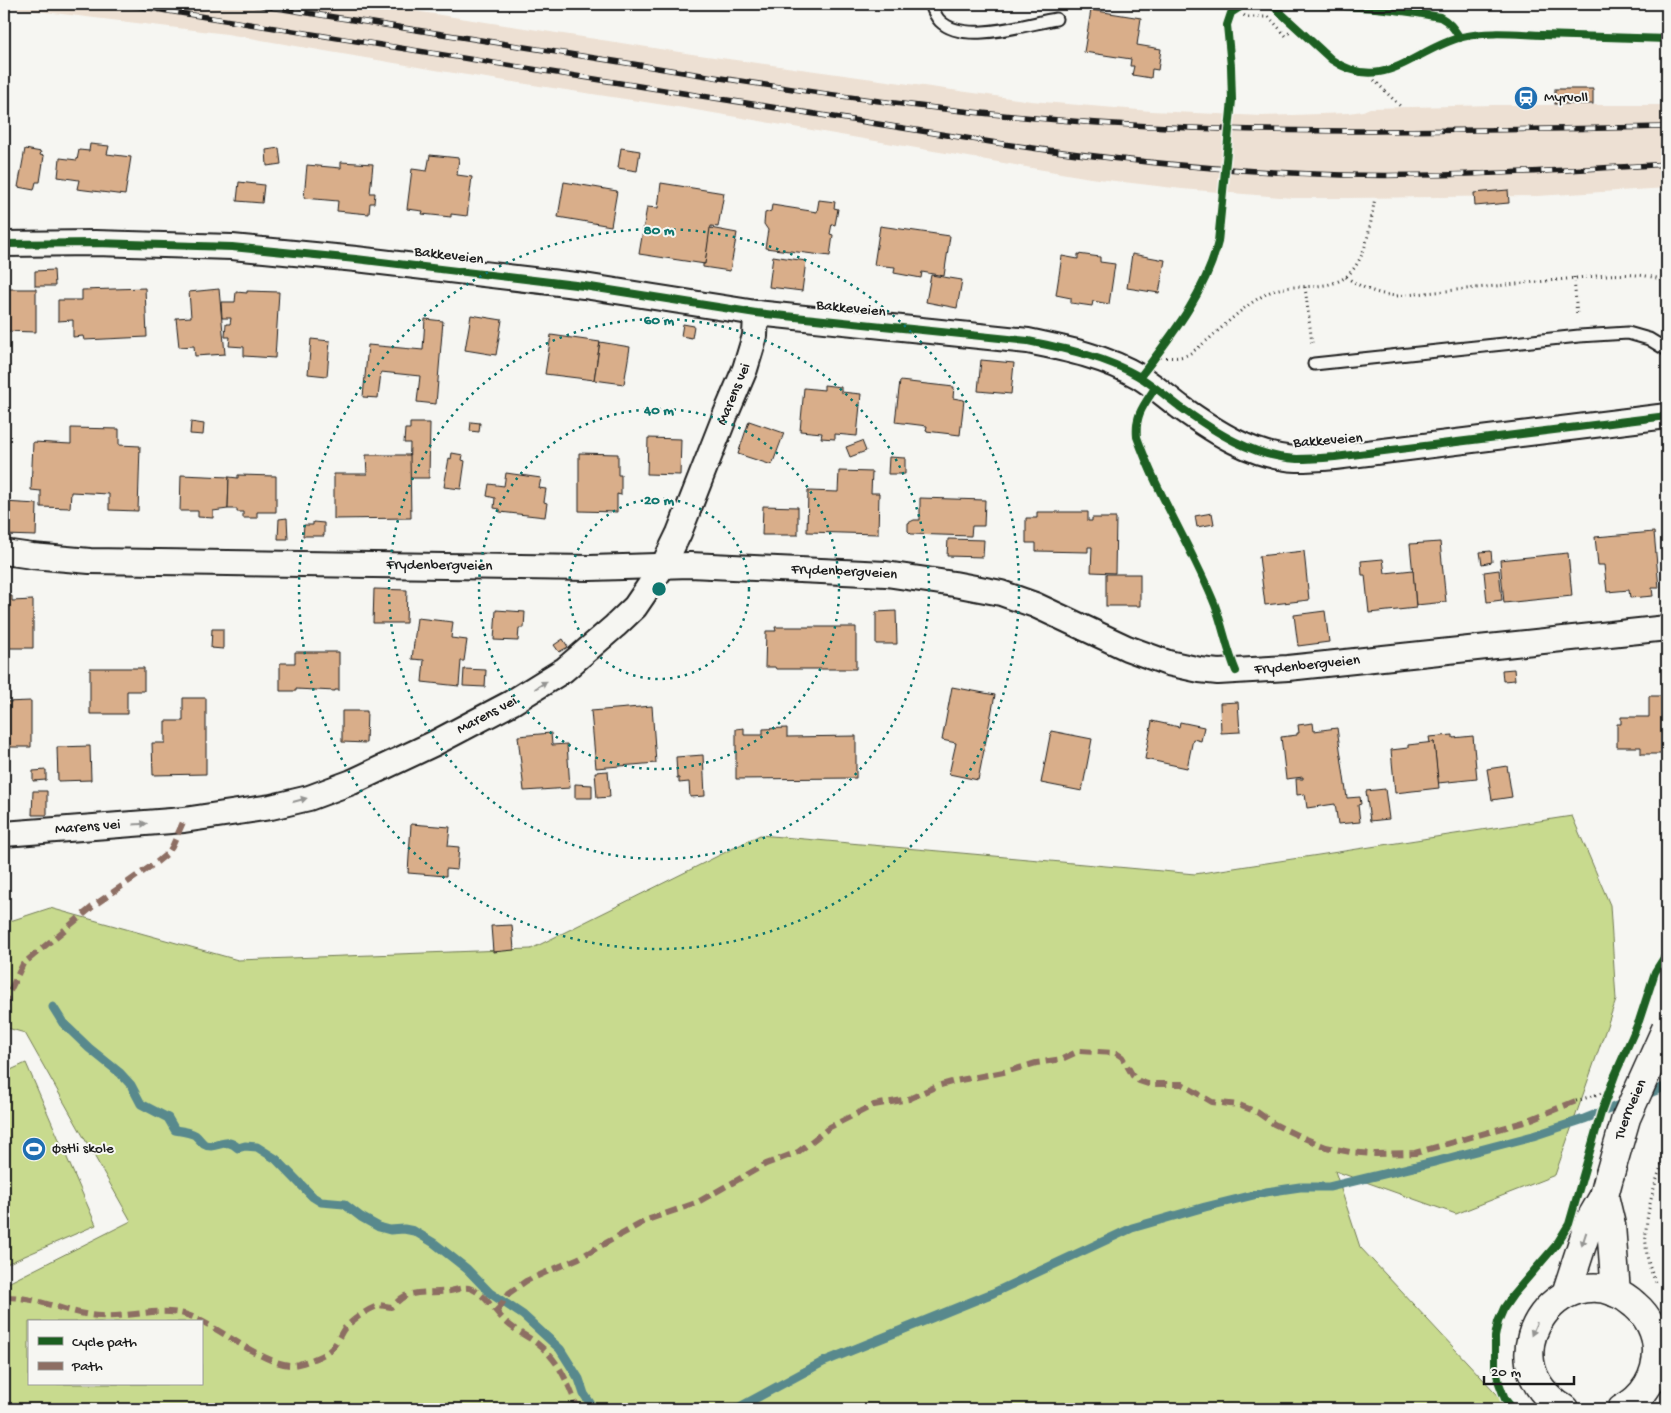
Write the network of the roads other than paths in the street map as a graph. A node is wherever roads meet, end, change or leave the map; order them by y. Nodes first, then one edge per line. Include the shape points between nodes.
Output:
1 (931, 4) edge
2 (1056, 19) dead end
3 (4, 244) edge
4 (756, 313) junction
5 (1667, 350) edge
6 (1314, 364) road end
7 (1667, 416) edge
8 (4, 552) edge
9 (663, 566) junction
10 (1667, 628) edge
11 (4, 834) edge
12 (1667, 1028) edge
13 (1604, 1196) junction
14 (1616, 1292) junction
15 (1566, 1294) junction
16 (1658, 1327) edge
17 (1659, 1379) edge
18 (1564, 1409) edge
19 (1622, 1409) edge

1 - 2 lane via 941,22 961,31 976,33
3 - 4 street, Bakkeveien via 95,243 242,248 584,286
4 - 7 street, Bakkeveien via 1028,341 1071,350 1105,360 1140,377 1235,442 1288,458 1335,457
4 - 9 street, Marens vei via 755,336 745,369
5 - 6 lane via 1649,339 1628,333
8 - 9 street, Frydenbergveien via 90,561 590,568
9 - 10 street, Frydenbergveien via 886,574 954,584 1001,593 1035,605 1127,648 1168,663 1218,672 1288,668
11 -> 9 street, Marens vei via 184,820 248,811 309,798 352,782 511,704 564,670 635,607
12 - 13 main road, Tverrveien, bridge via 1626,1118
13 - 14 main road, Tverrveien via 1611,1225
13 -> 15 main road, Tverrveien via 1590,1220
14 - 15 main road via 1591,1288
14 - 16 main road
15 -> 18 main road via 1554,1302 1536,1324 1529,1352 1535,1380 1547,1397
16 - 17 main road via 1655,1335
17 - 19 main road

